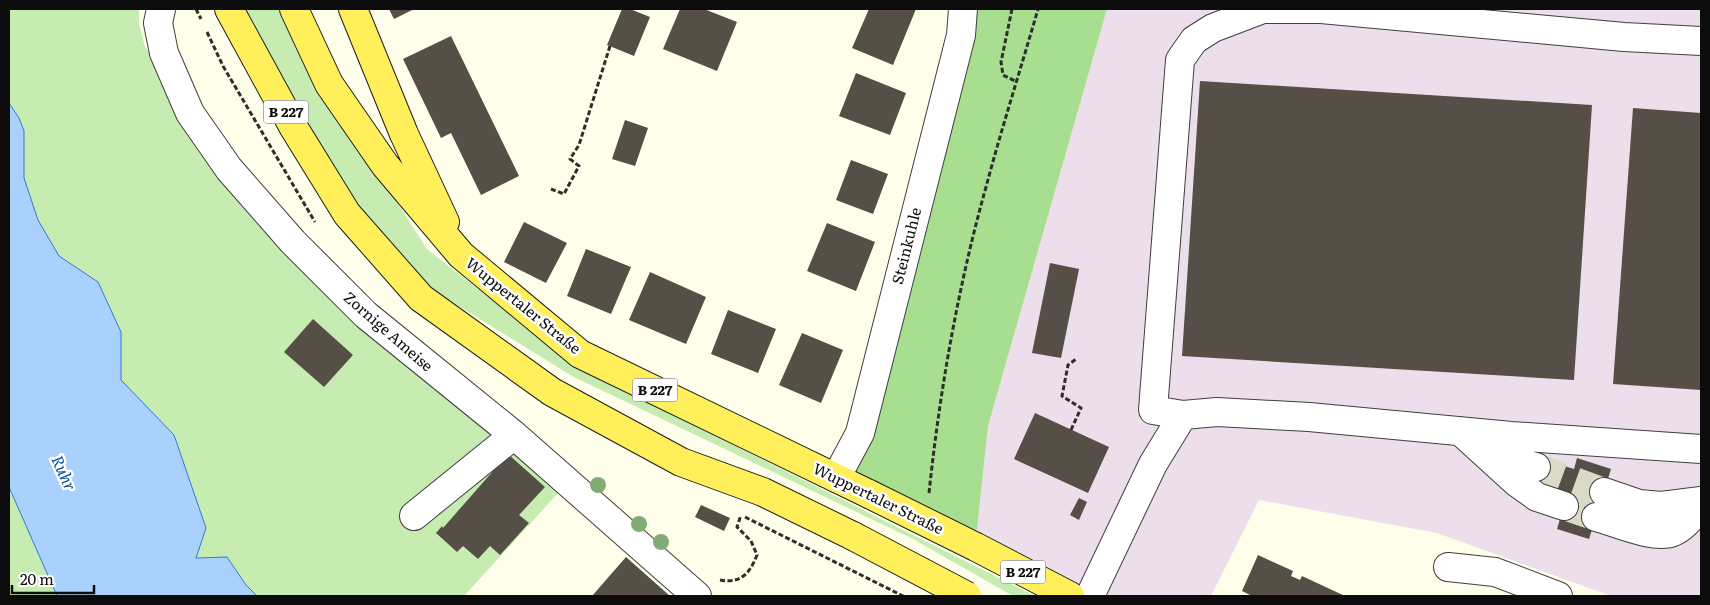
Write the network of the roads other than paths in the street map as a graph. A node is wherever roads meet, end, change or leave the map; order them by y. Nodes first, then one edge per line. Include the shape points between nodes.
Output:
1 (161, 9) edge
2 (229, 9) edge
3 (294, 9) edge
4 (353, 9) edge
5 (963, 9) edge
6 (1701, 41) edge
7 (461, 255) junction
8 (1183, 415) junction
9 (1460, 431) junction
10 (514, 435) junction
11 (1701, 449) edge
12 (1486, 454) junction
13 (1536, 467) tunnel mouth
14 (836, 478) junction
15 (1701, 501) edge
16 (1701, 505) edge
17 (1564, 506) tunnel mouth
18 (414, 516) dead end
19 (1448, 567) dead end
20 (707, 588) edge
21 (967, 596) edge
22 (1070, 596) edge
23 (1090, 596) edge
24 (1558, 596) edge

1 - 10 street, Zornige Ameise via 160,37 176,84 190,113 229,168 299,249 366,315
2 - 21 main road, B 227, bridge via 294,128 347,214 421,298 552,392 681,462 763,492
3 - 7 main road, Wuppertaler Straße / B 227 via 329,84 385,165
4 - 7 main road via 404,134
5 - 14 street, Steinkuhle via 961,35 860,433
6 - 8 street via 1321,9 1263,10 1213,28 1194,40 1180,60 1153,410
7 - 14 main road, Wuppertaler Straße / B 227 via 580,354
8 - 9 street via 1216,412 1269,414
8 - 23 street via 1153,464
9 - 11 street
9 - 12 street
10 - 18 street
10 - 20 street, Zornige Ameise
12 - 13 street
12 - 17 street via 1537,497
14 - 22 main road, Wuppertaler Straße / B 227, bridge
15 - 16 street via 1661,506 1600,504 1656,534 1672,533 1687,522
19 - 24 street via 1495,572

